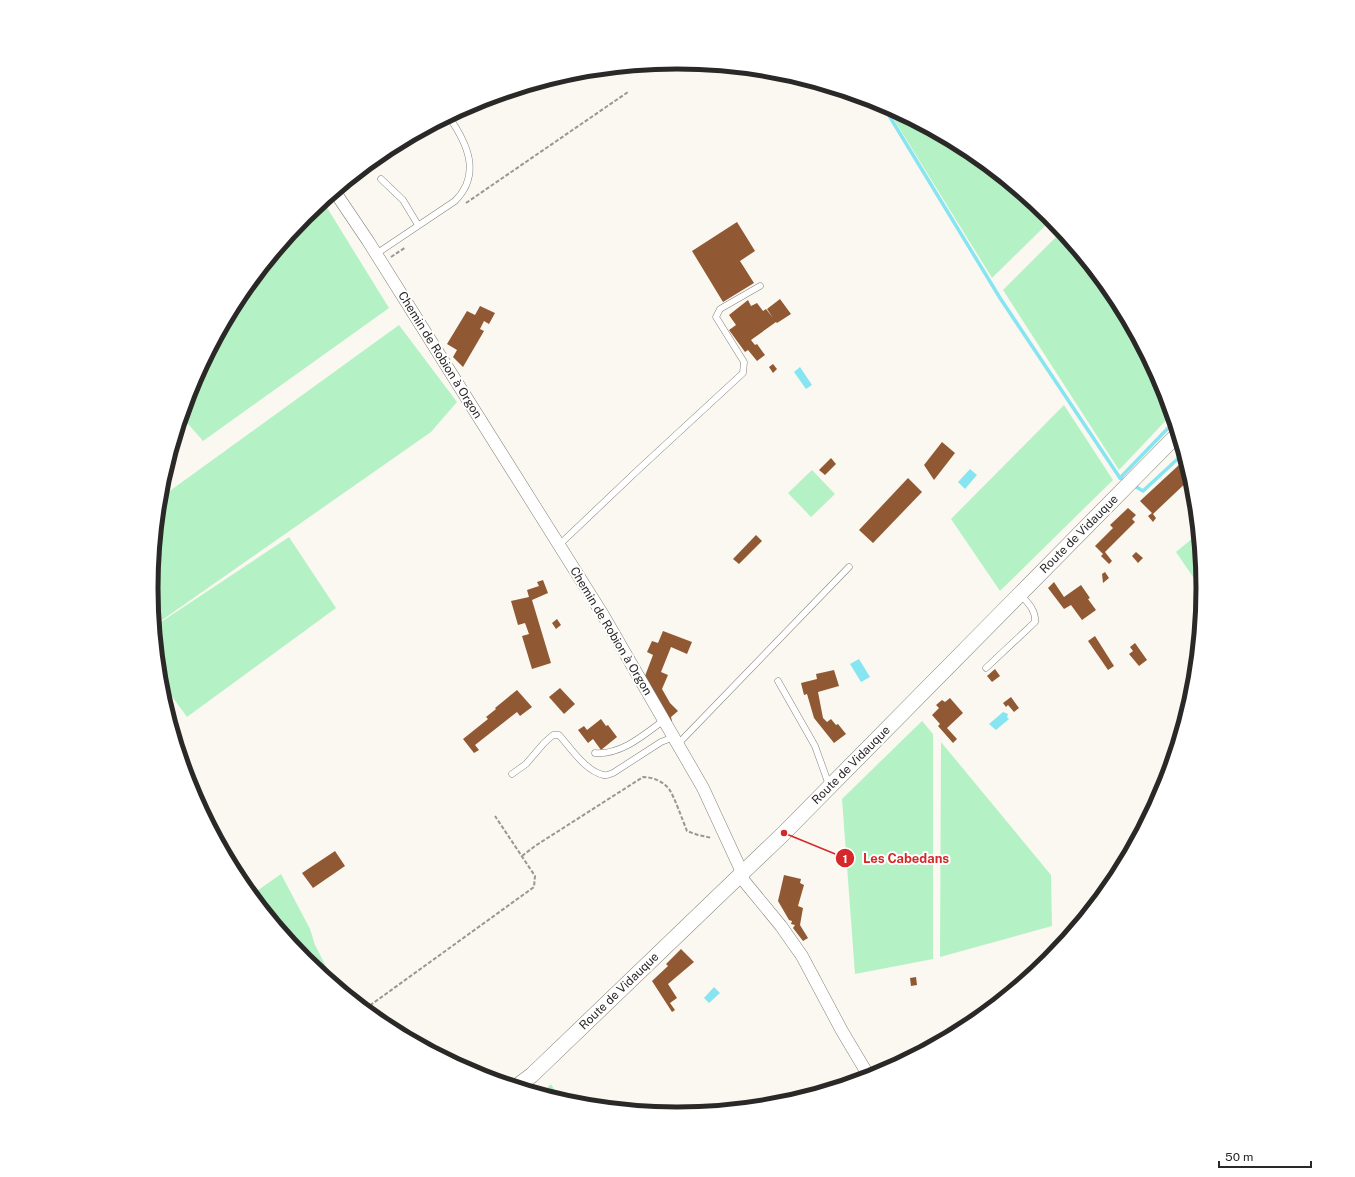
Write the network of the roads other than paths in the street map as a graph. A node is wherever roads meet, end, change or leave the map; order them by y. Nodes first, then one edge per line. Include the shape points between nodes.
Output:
1 (451, 122) edge
2 (381, 179) dead end
3 (338, 196) edge
4 (418, 225) junction
5 (379, 258) junction
6 (760, 286) dead end
7 (1174, 438) edge
8 (560, 545) junction
9 (849, 566) dead end
10 (1020, 594) junction
11 (986, 668) dead end
12 (778, 681) dead end
13 (664, 720) junction
14 (676, 740) junction
15 (596, 753) dead end
16 (512, 774) dead end
17 (829, 787) junction
18 (741, 871) junction
19 (866, 1072) edge
20 (521, 1083) edge

1 - 4 lane via 468,152 470,177 462,194 455,201
2 - 4 lane via 403,200
3 - 5 street, Chemin de Robion à Orgon
4 - 5 lane
5 - 8 street, Chemin de Robion à Orgon
6 - 8 lane via 720,309 716,317 744,362 743,373
7 - 10 street, Route de Vidauque
8 - 13 street, Chemin de Robion à Orgon
9 - 14 lane
10 - 11 lane via 1033,610 1035,622
10 - 17 street, Route de Vidauque
12 - 17 lane via 814,746
13 - 14 street, Chemin de Robion à Orgon
13 - 15 lane via 620,749 606,754
14 - 16 lane via 661,742 605,776 587,767 559,735 553,735 526,764
14 - 18 street, Chemin de Robion à Orgon via 703,788
17 - 18 street, Route de Vidauque
18 - 19 street, Chemin de Robion à Orgon via 744,881 802,956
18 - 20 street, Route de Vidauque

